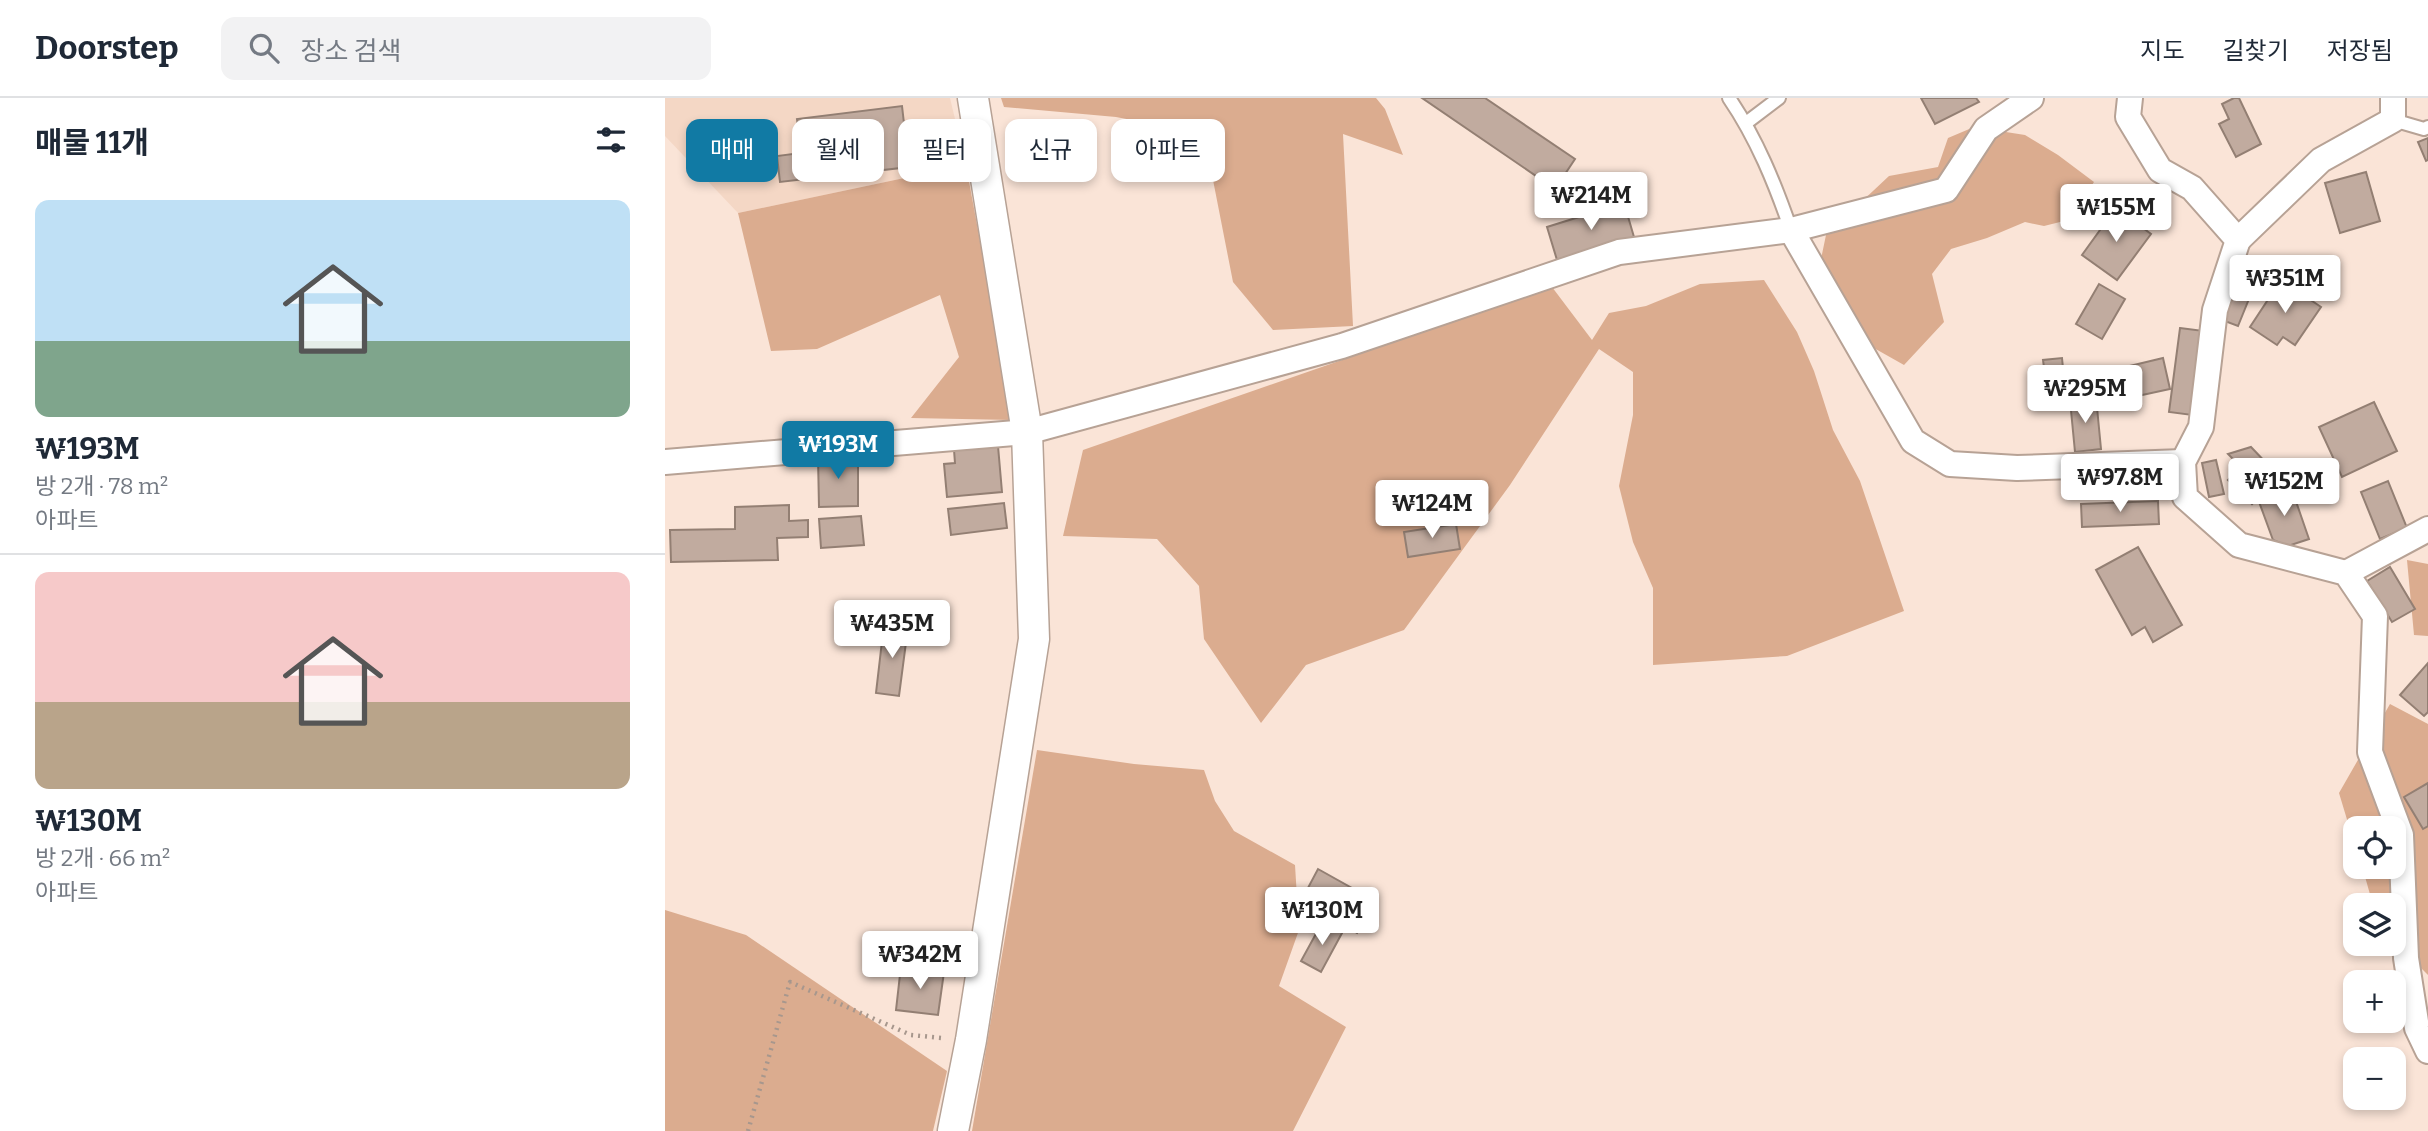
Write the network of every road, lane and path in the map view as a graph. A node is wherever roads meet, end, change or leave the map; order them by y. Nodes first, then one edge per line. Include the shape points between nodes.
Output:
1 (973, 98) edge
2 (1730, 98) edge
3 (1779, 98) edge
4 (2031, 98) edge
5 (2130, 98) edge
6 (2393, 109) edge
7 (1746, 123) junction
8 (2428, 127) edge
9 (1791, 230) junction
10 (2238, 240) junction
11 (1027, 432) junction
12 (2183, 461) junction
13 (665, 463) edge
14 (2428, 529) edge
15 (2346, 573) junction
16 (971, 1040) junction
17 (2428, 1051) edge
18 (748, 1131) edge
19 (953, 1131) edge

1 - 11 street
2 - 7 lane
3 - 7 lane
4 - 9 street via 1986,129 1946,190
5 - 10 street via 2128,117 2160,170 2192,188
6 - 8 lane via 2424,129
6 - 10 street via 2321,160
7 - 9 lane
9 - 11 street via 1619,251 1342,346
9 - 12 street via 1913,441 1950,464 2017,468
10 - 12 street via 2215,310 2201,427
11 - 13 street
11 - 16 street via 1034,639
12 - 15 street via 2185,497 2239,545
14 - 15 street
15 - 17 street via 2375,616 2370,752 2401,835 2406,958 2417,1028
16 - 18 path via 911,1035 790,982
16 - 19 street

